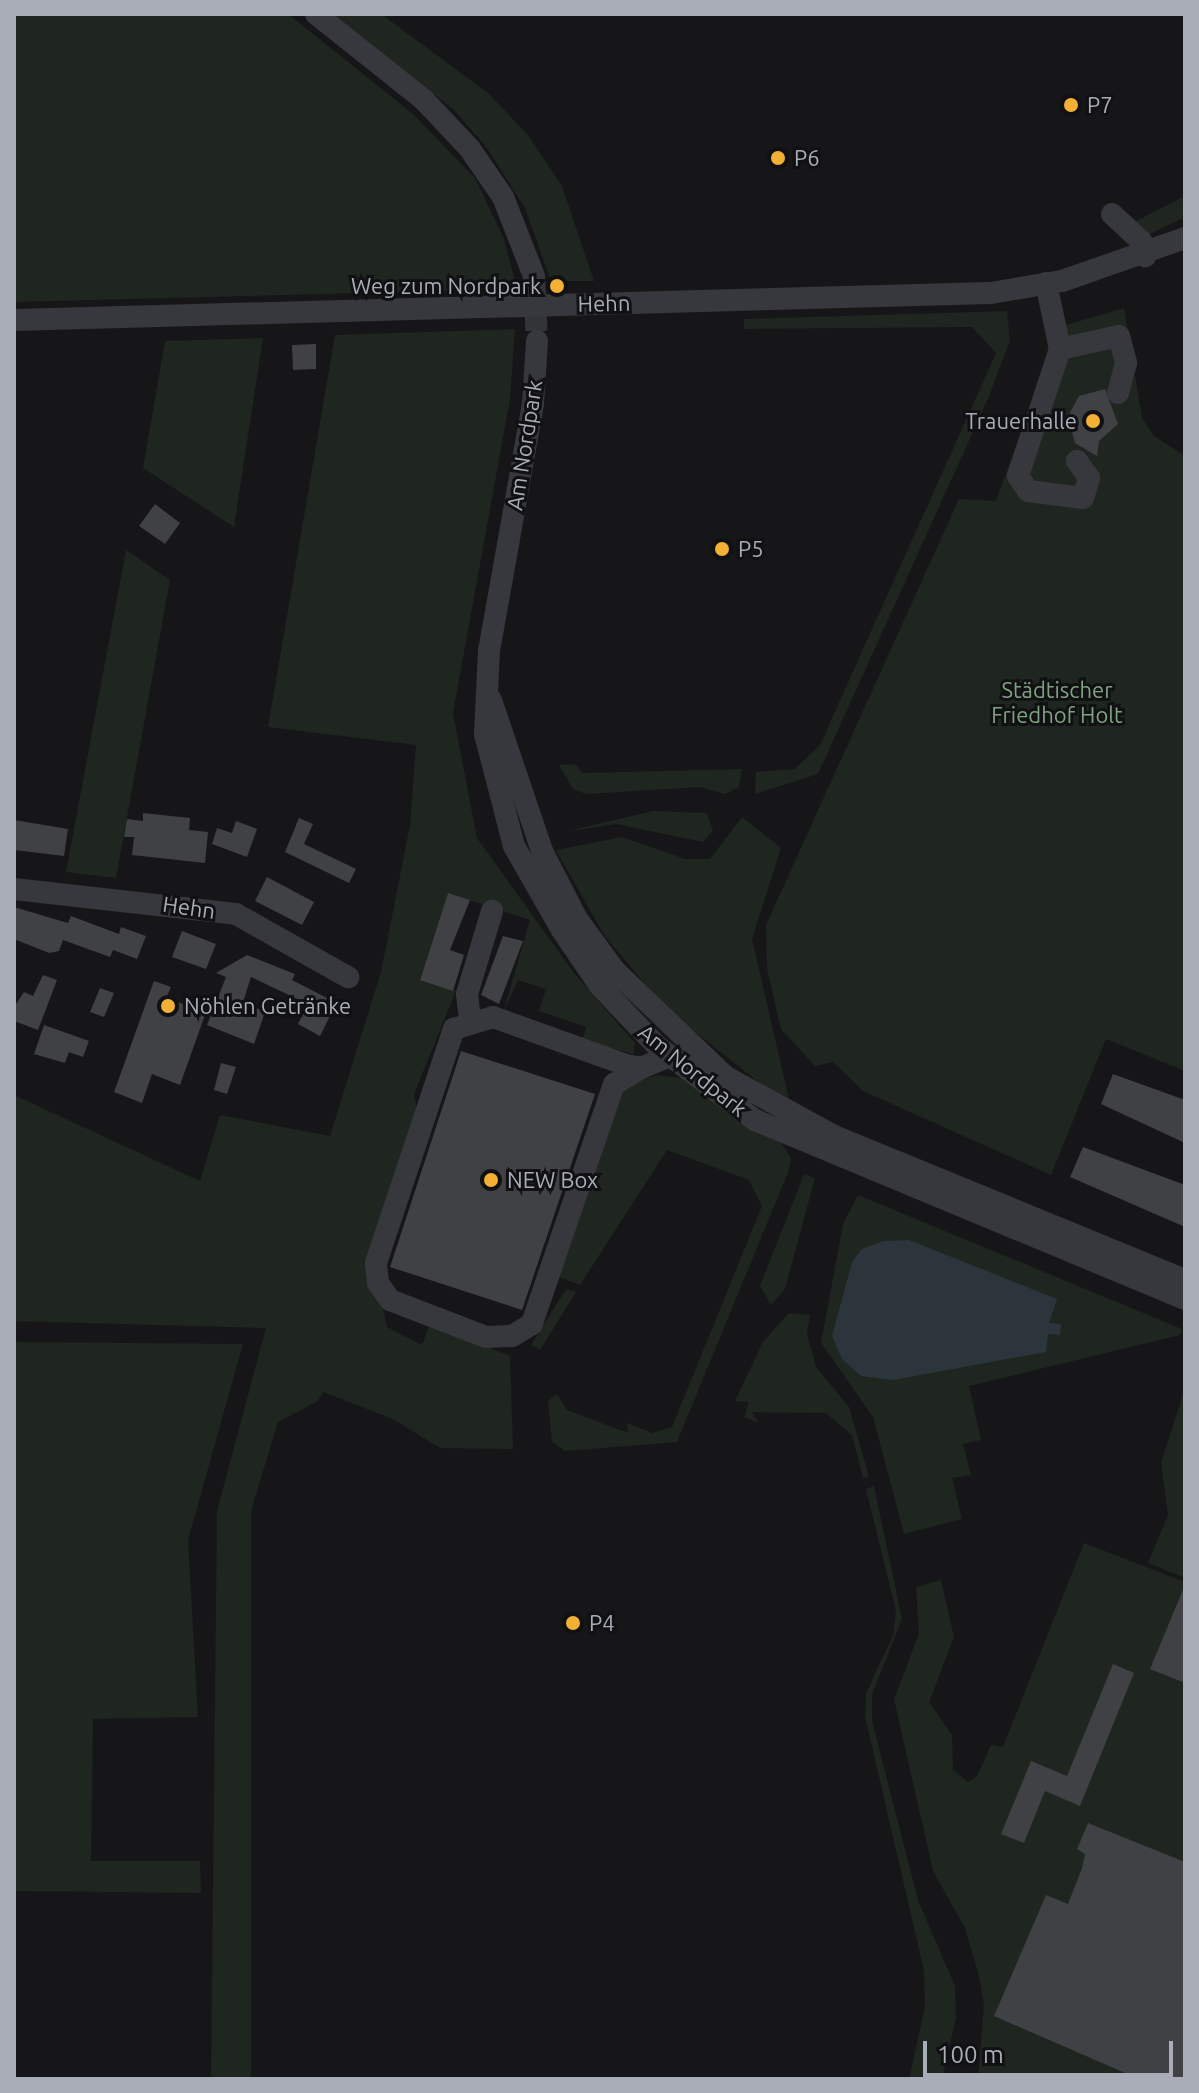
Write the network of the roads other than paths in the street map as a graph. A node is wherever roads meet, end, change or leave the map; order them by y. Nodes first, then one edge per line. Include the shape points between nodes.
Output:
1 (316, 14) edge
2 (1112, 214) dead end
3 (1185, 238) edge
4 (1145, 256) junction
5 (534, 276) tunnel mouth
6 (1046, 283) junction
7 (14, 320) edge
8 (537, 341) tunnel mouth
9 (1060, 349) junction
10 (1118, 393) dead end
11 (1077, 461) dead end
12 (487, 691) junction
13 (14, 889) edge
14 (492, 911) dead end
15 (348, 977) dead end
16 (470, 1019) junction
17 (602, 1055) junction
18 (669, 1056) junction
19 (641, 1068) junction
20 (614, 1084) junction
21 (1185, 1280) edge
22 (1185, 1299) edge

1 - 5 street via 424,100 470,149 503,197
2 - 4 street via 1141,241
3 - 4 street, Hehn
4 - 6 street, Hehn
6 - 7 street, Hehn via 933,296
6 - 9 street
8 - 12 street, Am Nordpark
9 - 10 street via 1119,336 1126,363
9 - 11 street via 1020,464 1019,481 1028,491 1083,498 1089,478
12 - 18 street, Am Nordpark via 485,734 493,785 514,846 600,986
12 - 21 street, Am Nordpark via 542,851 577,919 615,971 726,1077 834,1136
13 - 15 street, Hehn via 236,914
14 - 16 street via 467,994
16 - 17 street via 493,1017
16 - 20 street via 449,1035 376,1263 378,1283 400,1306 500,1338 523,1332 538,1318
17 - 19 street
17 - 20 street
18 - 19 street
18 - 22 street, Am Nordpark via 779,1131
19 - 20 street

